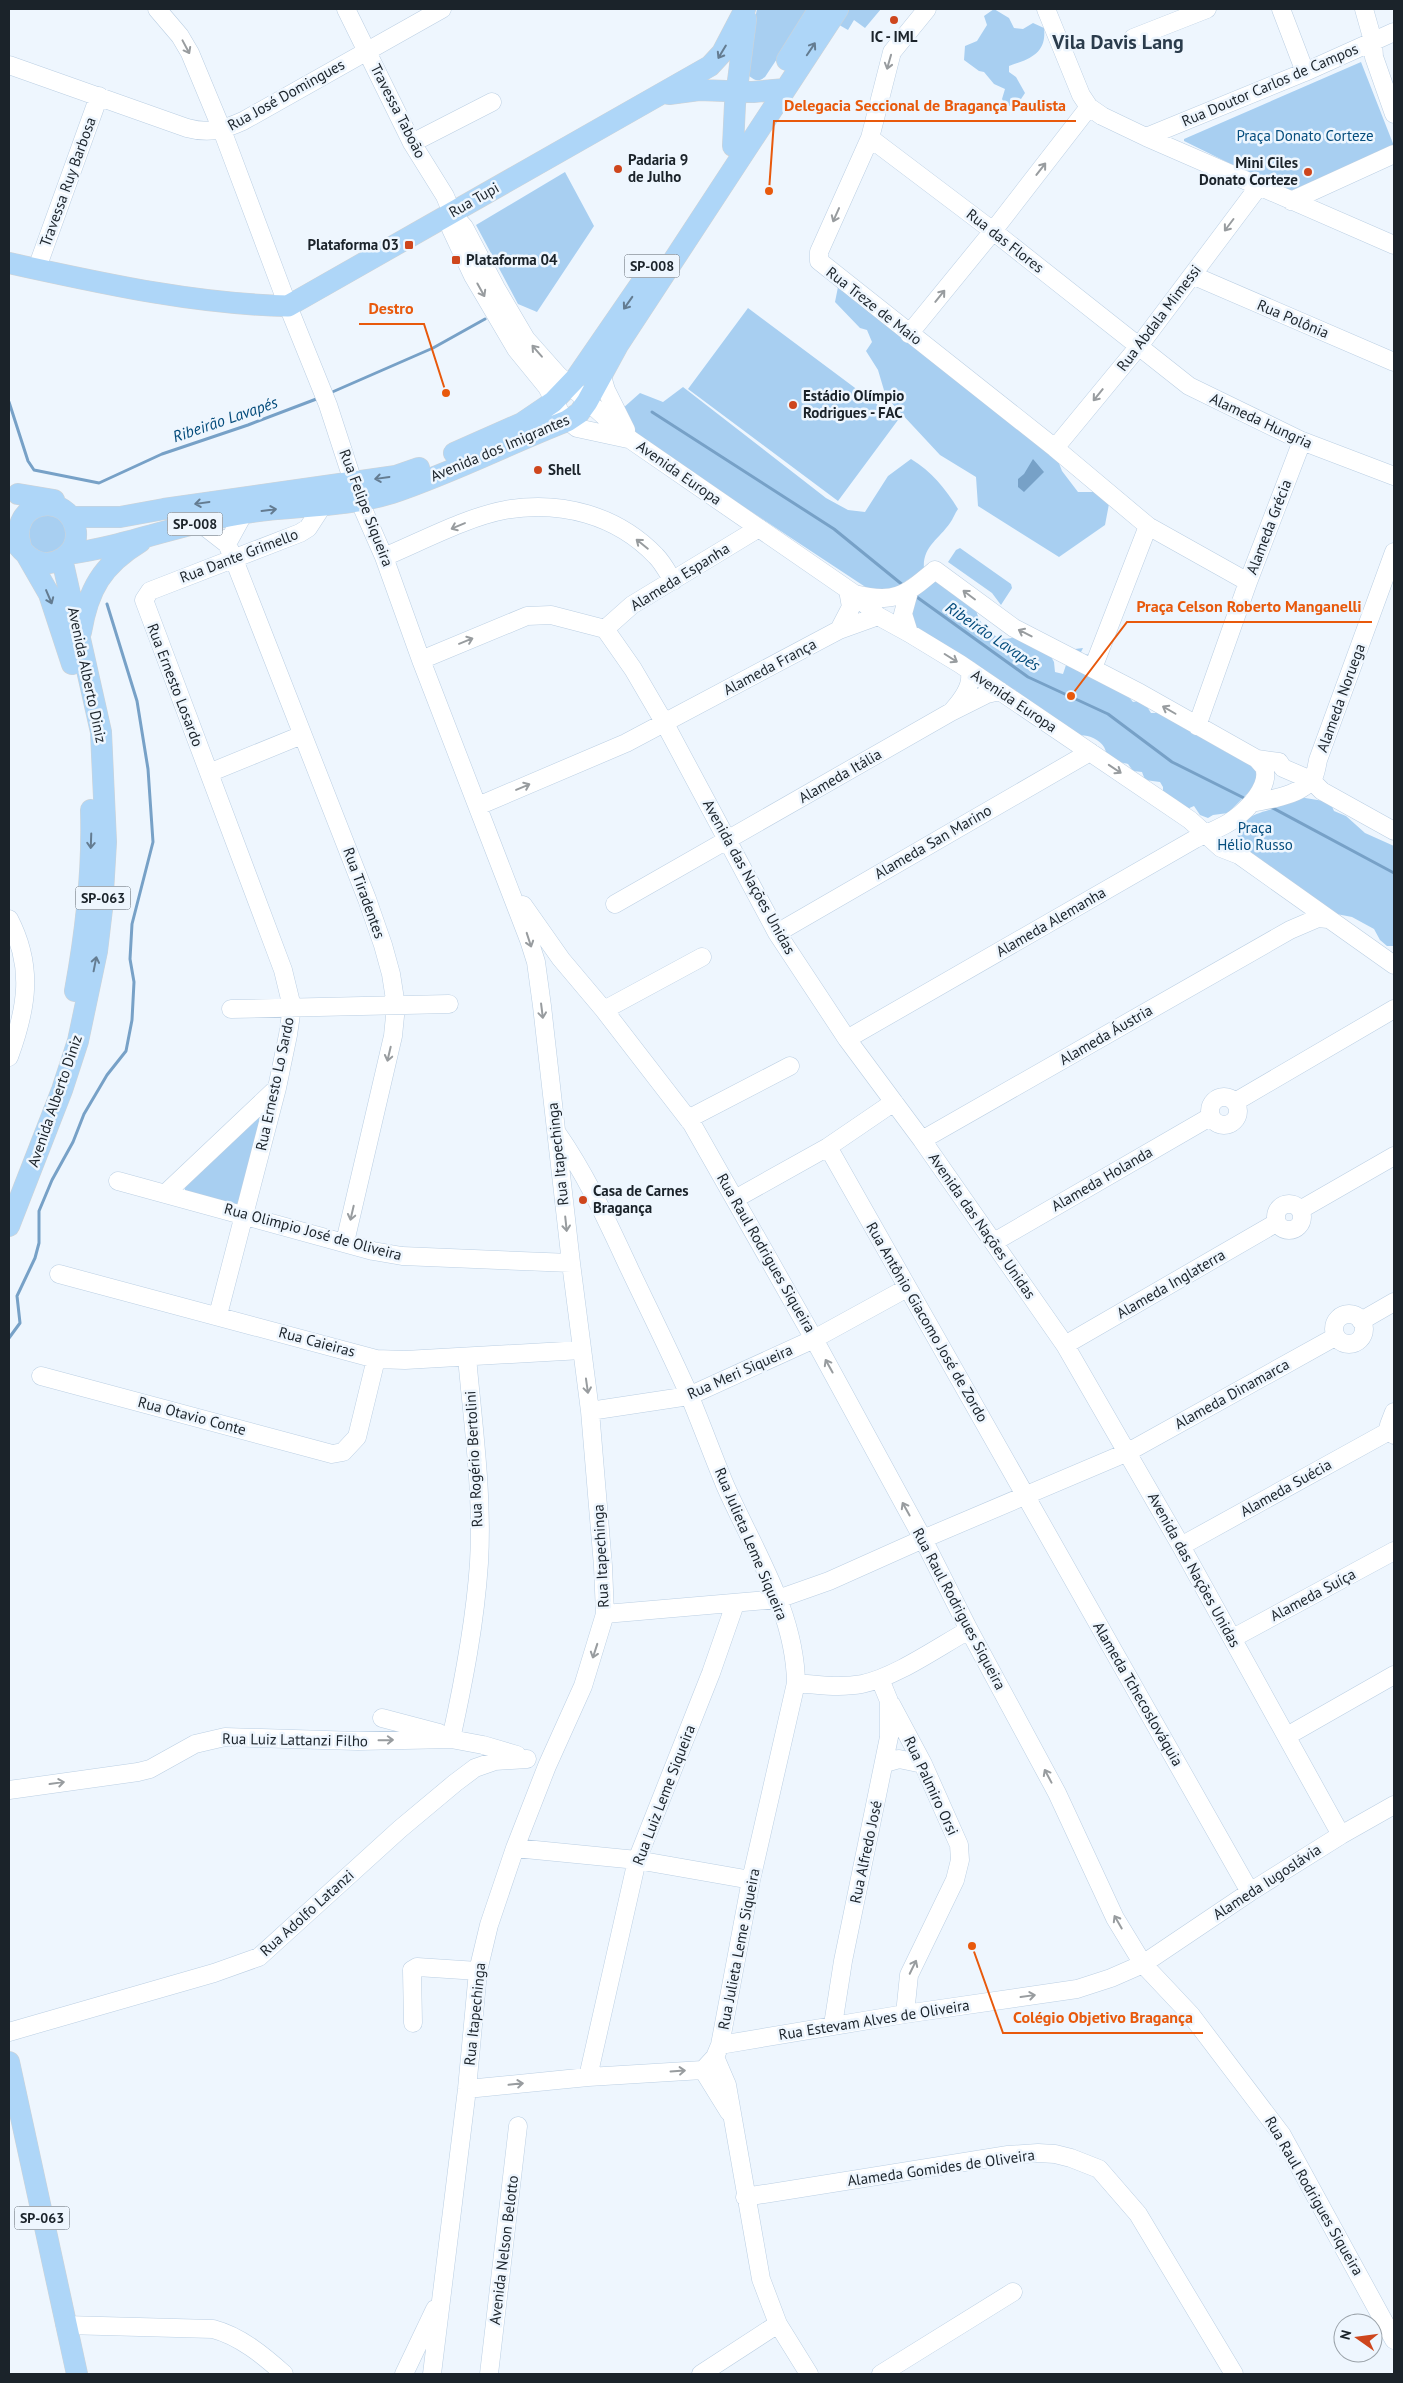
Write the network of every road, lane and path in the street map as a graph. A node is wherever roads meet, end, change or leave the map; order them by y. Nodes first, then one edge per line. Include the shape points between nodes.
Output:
1 (157, 9) edge
2 (346, 9) edge
3 (442, 9) edge
4 (746, 9) edge
5 (820, 9) edge
6 (838, 9) edge
7 (928, 9) edge
8 (1046, 9) edge
9 (1207, 9) edge
10 (1281, 9) edge
11 (1364, 9) edge
12 (1394, 32) edge
13 (1133, 38) dead end
14 (1373, 41) junction
15 (367, 50) junction
16 (9, 65) edge
17 (1305, 72) junction
18 (776, 90) junction
19 (736, 93) junction
20 (661, 95) junction
21 (99, 96) junction
22 (492, 102) dead end
23 (1089, 107) junction
24 (1394, 114) edge
25 (222, 130) junction
26 (1146, 137) junction
27 (870, 138) junction
28 (412, 143) junction
29 (733, 146) junction
30 (1394, 154) edge
31 (1259, 186) junction
32 (1291, 201) junction
33 (452, 213) junction
34 (993, 231) junction
35 (1394, 245) edge
36 (9, 262) edge
37 (37, 268) junction
38 (1192, 275) junction
39 (288, 306) junction
40 (909, 334) junction
41 (1139, 346) junction
42 (1394, 362) edge
43 (601, 373) junction
44 (570, 386) junction
45 (553, 402) junction
46 (587, 402) junction
47 (567, 421) junction
48 (631, 440) junction
49 (1302, 441) junction
50 (1055, 448) junction
51 (1394, 476) edge
52 (357, 491) junction
53 (14, 492) edge
54 (323, 505) junction
55 (38, 506) junction
56 (162, 509) junction
57 (244, 513) junction
58 (71, 517) junction
59 (200, 523) junction
60 (1148, 526) junction
61 (759, 528) junction
62 (154, 534) junction
63 (18, 546) edge
64 (230, 551) junction
65 (1394, 552) edge
66 (65, 556) junction
67 (384, 557) junction
68 (673, 581) junction
69 (1248, 582) junction
70 (851, 592) junction
71 (909, 592) junction
72 (145, 596) joint
73 (878, 616) junction
74 (604, 629) junction
75 (839, 630) junction
76 (909, 632) junction
77 (80, 640) junction
78 (421, 660) junction
79 (1093, 668) junction
80 (969, 670) junction
81 (1000, 692) junction
82 (951, 712) junction
83 (664, 722) junction
84 (1198, 726) junction
85 (302, 735) junction
86 (1090, 752) junction
87 (1257, 759) junction
88 (208, 773) junction
89 (1308, 782) junction
90 (1257, 800) junction
91 (478, 806) junction
92 (1190, 820) junction
93 (1234, 820) junction
94 (1394, 831) edge
95 (1205, 834) junction
96 (729, 840) junction
97 (1239, 855) junction
98 (509, 886) junction
99 (1297, 897) junction
100 (615, 904) dead end
101 (9, 919) edge
102 (1328, 919) junction
103 (1290, 930) junction
104 (777, 933) junction
105 (702, 957) dead end
106 (562, 958) junction
107 (536, 962) junction
108 (1394, 965) edge
109 (449, 1004) dead end
110 (396, 1006) junction
111 (292, 1007) junction
112 (231, 1009) dead end
113 (1394, 1009) edge
114 (604, 1010) junction
115 (847, 1039) junction
116 (9, 1057) edge
117 (790, 1066) dead end
118 (278, 1088) junction
119 (894, 1102) junction
120 (688, 1119) junction
121 (556, 1130) junction
122 (922, 1140) junction
123 (828, 1147) junction
124 (1394, 1156) edge
125 (118, 1181) dead end
126 (9, 1186) edge
127 (166, 1193) junction
128 (736, 1199) junction
129 (245, 1214) junction
130 (9, 1226) edge
131 (345, 1242) junction
132 (994, 1242) junction
133 (570, 1263) junction
134 (59, 1274) dead end
135 (907, 1288) junction
136 (1394, 1302) edge
137 (218, 1315) junction
138 (814, 1339) junction
139 (1065, 1345) junction
140 (582, 1350) junction
141 (467, 1357) junction
142 (376, 1359) junction
143 (41, 1376) dead end
144 (689, 1396) junction
145 (590, 1411) junction
146 (1394, 1412) edge
147 (1392, 1432) edge
148 (1128, 1452) junction
149 (1026, 1497) junction
150 (923, 1539) junction
151 (1181, 1546) junction
152 (1394, 1551) edge
153 (778, 1599) junction
154 (735, 1604) junction
155 (605, 1614) junction
156 (969, 1630) junction
157 (1232, 1638) junction
158 (1394, 1675) edge
159 (880, 1680) junction
160 (796, 1684) junction
161 (890, 1701) junction
162 (382, 1718) dead end
163 (1287, 1736) junction
164 (451, 1739) junction
165 (527, 1759) junction
166 (885, 1763) junction
167 (923, 1764) junction
168 (547, 1766) junction
169 (9, 1790) edge
170 (1394, 1805) edge
171 (1341, 1835) junction
172 (515, 1848) junction
173 (637, 1860) junction
174 (751, 1880) junction
175 (1250, 1892) junction
176 (1143, 1964) junction
177 (478, 1971) junction
178 (905, 2014) junction
179 (413, 2023) dead end
180 (833, 2026) junction
181 (9, 2032) edge
182 (713, 2057) junction
183 (9, 2062) edge
184 (588, 2077) junction
185 (467, 2089) junction
186 (9, 2111) edge
187 (518, 2126) dead end
188 (746, 2197) junction
189 (1014, 2292) dead end
190 (440, 2300) junction
191 (778, 2324) junction
192 (65, 2325) junction
193 (1394, 2340) edge
194 (63, 2374) edge
195 (76, 2374) edge
196 (284, 2374) edge
197 (404, 2374) edge
198 (432, 2374) edge
199 (490, 2374) edge
200 (701, 2374) edge
201 (809, 2374) edge
202 (881, 2374) edge
203 (1234, 2374) edge

1 -> 25 street, Rua Felipe Siqueira via 180,36 190,54
2 - 15 street, Travessa Taboão
3 - 15 street, Rua José Domingues
4 - 19 main road
4 -> 20 main road, Rua Tupi via 717,61
5 - 18 main road, Avenida dos Imigrantes / SP-008
18 -> 6 main road, Avenida dos Imigrantes / SP-008
7 -> 27 street, Rua Treze de Maio via 892,52
8 - 23 street via 1081,95
9 - 13 street
10 - 17 street
11 - 14 street
12 - 14 street, Rua Doutor Carlos de Campos
14 - 17 street, Rua Doutor Carlos de Campos
14 - 24 street via 1374,57
15 - 25 street, Rua José Domingues
15 - 28 street, Travessa Taboão
16 - 21 street, Rua José Domingues
17 - 26 street, Rua Doutor Carlos de Campos
18 - 19 main road, Rua Tupi
18 - 29 main road, Avenida dos Imigrantes / SP-008
18 - 43 main road, Avenida dos Imigrantes / SP-008
19 - 20 main road, Rua Tupi via 699,90
19 - 29 main road
20 - 33 main road, Rua Tupi
21 - 25 street, Rua José Domingues via 187,128 202,132
21 - 37 street, Travessa Ruy Barbosa
22 - 28 street
23 - 26 street
34 -> 23 street
25 - 39 street, Rua Felipe Siqueira
26 - 31 street
27 - 34 street, Rua das Flores
27 -> 40 street, Rua Treze de Maio via 819,252 819,261
28 - 33 street, Travessa Taboão
29 -> 44 main road, Avenida dos Imigrantes / SP-008
30 - 32 street
31 - 32 street
31 -> 38 street, Rua Abdala Mimessi
32 - 35 street
33 - 39 main road, Rua Tupi
44 -> 33 street, Avenida Europa via 526,338 464,227
33 -> 45 street via 451,228 473,276 516,349 547,387
40 -> 34 street
34 - 41 street, Rua das Flores
36 - 37 main road
37 - 39 main road via 124,288 248,305
38 - 41 street, Rua Abdala Mimessi
38 - 42 street, Rua Polônia
39 - 52 street, Rua Felipe Siqueira via 328,405
40 - 50 street, Rua Treze de Maio
41 - 49 street, Alameda Hungria via 1189,386
41 -> 50 street, Rua Abdala Mimessi
43 - 46 main road, Avenida dos Imigrantes / SP-008
43 - 48 street, Avenida Europa
44 - 45 main road, Avenida dos Imigrantes / SP-008
44 - 46 street, Avenida Europa
45 - 47 street
45 -> 52 main road, Avenida dos Imigrantes / SP-008 via 515,427
46 - 47 main road, Avenida dos Imigrantes / SP-008
46 - 48 street, Avenida Europa
47 - 48 street, Avenida Europa via 577,428
47 - 52 main road, Avenida dos Imigrantes / SP-008 via 390,493
48 - 61 street, Avenida Europa
49 - 51 street, Alameda Hungria
49 - 69 street, Alameda Grécia
50 - 60 street, Rua Treze de Maio
52 - 54 main road, Avenida dos Imigrantes / SP-008
52 -> 56 main road, Avenida dos Imigrantes / SP-008
52 - 67 street, Rua Felipe Siqueira
53 - 55 main road, SP-008
53 - 56 main road via 89,506
57 -> 54 main road, Avenida dos Imigrantes / SP-008
54 - 64 street, Rua Dante Grimello via 308,528 300,533
55 - 58 main road, SP-008 via 56,506
55 - 63 main road via 22,518 18,528
56 - 58 main road, SP-008 via 120,517
57 - 59 main road, Avenida dos Imigrantes / SP-008
57 - 64 street
58 - 66 main road via 76,536 74,546
59 - 62 main road, Avenida dos Imigrantes / SP-008
59 - 64 street
60 - 69 street, Rua Treze de Maio
60 - 79 street
61 - 68 street, Alameda Espanha
61 - 70 street, Avenida Europa
62 - 66 main road, Avenida dos Imigrantes / SP-008
62 - 77 main road, SP-063 via 120,556 100,577 91,590 84,612
63 - 66 main road, Avenida dos Imigrantes / SP-008 via 34,560 43,563 53,563
63 -> 126 main road, Avenida Alberto Diniz / SP-063 via 49,594 77,680 86,720 92,818 85,934 75,990 62,1045
64 - 72 street, Rua Dante Grimello
64 - 85 street, Rua Tiradentes
65 - 89 street, Alameda Noruega
66 - 77 main road, Avenida Alberto Diniz / SP-063
68 -> 67 street via 657,556 624,531 594,514 570,509 504,510
67 - 78 street, Rua Felipe Siqueira
68 - 74 street, Alameda Espanha via 632,605
69 - 84 street, Alameda Grécia
70 - 71 street via 880,599
70 - 73 street, Avenida Europa
70 - 75 street via 851,607
71 - 76 street via 903,614
79 -> 71 street via 1014,628 936,570
72 - 88 street, Rua Ernesto Losardo via 144,604
73 - 75 street, Alameda França
73 - 76 street, Avenida Europa
78 -> 74 street via 527,616 551,615
74 - 83 street, Avenida das Nações Unidas via 634,669
75 - 83 street, Alameda França
76 -> 80 street, Avenida Europa
130 -> 77 main road, Avenida Alberto Diniz / SP-063 via 78,1041 97,951 106,842 101,732
78 - 91 street, Rua Felipe Siqueira
84 -> 79 street
80 - 81 street, Avenida Europa
80 - 82 street, Alameda Itália via 966,690
81 - 82 street, Alameda Itália via 988,694
81 - 86 street, Avenida Europa
82 - 96 street, Alameda Itália
91 -> 83 street, Alameda França via 597,756
83 - 96 street, Avenida das Nações Unidas
84 - 87 street
85 - 88 street
85 - 110 street, Rua Tiradentes via 371,908 391,974
86 -> 92 street, Avenida Europa
86 - 104 street, Alameda San Marino
87 - 89 street via 1279,762 1283,768
87 - 90 street, Alameda Alemanha via 1266,774
88 - 111 street, Rua Ernesto Lo Sardo via 283,970
89 - 90 street, Alameda Alemanha via 1283,796
89 - 94 street
90 - 93 street, Alameda Alemanha
91 - 98 street, Rua Felipe Siqueira
92 - 93 street
92 - 95 street, Avenida Europa
93 - 95 street, Alameda Alemanha
93 - 97 street via 1231,836
95 - 97 street, Avenida Europa via 1221,848
95 - 115 street, Alameda Alemanha
96 - 100 street, Alameda Itália
96 - 104 street, Avenida das Nações Unidas
97 - 99 street, Avenida Europa
98 - 106 street, Rua Raul Rodrigues Siqueira
98 -> 107 street, Rua Itapechinga
99 - 102 street, Avenida Europa
99 - 103 street via 1297,912
101 - 116 street via 23,954 26,979 18,1033
102 - 103 street, Alameda Áustria via 1318,918
102 - 108 street, Avenida Europa
103 - 122 street, Alameda Áustria
104 - 115 street, Avenida das Nações Unidas
105 - 114 street
106 - 107 street
106 - 114 street, Rua Raul Rodrigues Siqueira
107 -> 121 street, Rua Itapechinga
109 - 110 street
110 - 111 street
110 -> 131 street, Rua Tiradentes via 393,1036
111 - 112 street
111 - 118 street, Rua Ernesto Lo Sardo
113 - 132 street, Alameda Holanda via 1235,1102 1238,1111 1231,1124 1221,1126 1210,1116
114 - 120 street, Rua Raul Rodrigues Siqueira
115 - 119 street, Avenida das Nações Unidas
117 - 120 street
118 - 127 street
118 - 129 street, Rua Ernesto Lo Sardo
119 - 122 street, Avenida das Nações Unidas
119 - 123 street
120 - 128 street, Rua Raul Rodrigues Siqueira
121 -> 133 street, Rua Itapechinga
121 - 144 street, Rua Julieta Leme Siqueira via 596,1199
122 - 132 street, Avenida das Nações Unidas
123 - 128 street
123 - 135 street, Rua Antônio Giacomo José de Zordo
124 - 139 street, Alameda Inglaterra via 1300,1210 1302,1218 1295,1229 1286,1230 1276,1223
125 - 127 street, Rua Olimpio José de Oliveira
127 - 129 street, Rua Olimpio José de Oliveira
128 - 138 street, Rua Raul Rodrigues Siqueira
129 - 131 street, Rua Olimpio José de Oliveira
129 - 137 street, Rua Ernesto Lo Sardo
131 - 133 street, Rua Olimpio José de Oliveira via 402,1256
132 - 139 street, Avenida das Nações Unidas
133 - 140 street, Rua Itapechinga
134 - 137 street, Rua Caieiras
135 - 138 street, Rua Meri Siqueira
135 - 149 street, Rua Antônio Giacomo José de Zordo
136 - 148 street, Alameda Dinamarca via 1361,1321 1364,1330 1356,1342 1342,1343 1335,1336
137 - 142 street, Rua Caieiras
138 - 144 street, Rua Meri Siqueira
150 -> 138 street, Rua Raul Rodrigues Siqueira
139 - 148 street, Avenida das Nações Unidas
140 - 141 street, Rua Caieiras
140 -> 145 street, Rua Itapechinga
141 - 142 street, Rua Caieiras
141 - 164 street, Rua Rogério Bertolini via 478,1473 479,1561 470,1650
142 - 143 street, Rua Otavio Conte via 357,1436 350,1447 332,1454
144 - 145 street, Rua Meri Siqueira
144 - 153 street, Rua Julieta Leme Siqueira via 726,1487
145 - 155 street, Rua Itapechinga
146 - 147 street, Alameda Suécia via 1390,1420
147 - 151 street, Alameda Suécia
148 - 149 street, Alameda Dinamarca
148 - 151 street, Avenida das Nações Unidas
149 - 150 street, Alameda Dinamarca
149 - 175 street, Alameda Tchecoslováquia
150 - 153 street, Alameda Dinamarca via 829,1581
150 - 156 street, Rua Raul Rodrigues Siqueira
151 - 157 street, Avenida das Nações Unidas
152 - 157 street, Alameda Suíça
153 - 154 street, Alameda Dinamarca
153 - 160 street, Rua Julieta Leme Siqueira via 792,1645
154 - 155 street, Alameda Dinamarca
154 - 173 street, Rua Luiz Leme Siqueira
155 -> 168 street, Rua Itapechinga via 583,1686
156 - 159 street
176 -> 156 street, Rua Raul Rodrigues Siqueira via 1115,1918 1057,1793
157 - 163 street, Avenida das Nações Unidas
158 - 163 street
159 - 160 street via 832,1686
159 - 161 street, Rua Alfredo José
160 - 174 street, Rua Julieta Leme Siqueira
161 - 166 street, Rua Alfredo José
161 - 167 street, Rua Palmiro Orsi
162 - 164 street
163 - 171 street, Avenida das Nações Unidas
164 - 165 street, Rua Luiz Lattanzi Filho
169 -> 164 street, Rua Luiz Lattanzi Filho via 138,1772 150,1769 196,1744 225,1737 358,1741
165 - 168 street, Rua Adolfo Latanzi
165 - 181 street, Rua Adolfo Latanzi via 495,1761 475,1768 400,1829 259,1957
166 - 167 street via 899,1759
166 - 180 street, Rua Alfredo José via 843,1962
178 -> 167 street, Rua Palmiro Orsi via 909,1975 955,1880 960,1860 959,1846
168 - 172 street, Rua Itapechinga
170 - 171 street, Alameda Iugoslávia
171 - 175 street, Alameda Iugoslávia
172 - 173 street
172 - 177 street, Rua Itapechinga via 489,1925
173 - 174 street
173 - 184 street, Rua Luiz Leme Siqueira
174 - 182 street, Rua Julieta Leme Siqueira
175 - 176 street, Alameda Iugoslávia
178 -> 176 street, Rua Estevam Alves de Oliveira via 1077,1989
176 - 193 street, Rua Raul Rodrigues Siqueira via 1191,2014 1282,2134
177 - 179 street via 417,1967 412,1970
177 - 185 street, Rua Itapechinga
178 - 180 street, Rua Estevam Alves de Oliveira
180 - 182 street, Rua Estevam Alves de Oliveira
184 -> 182 street
182 - 188 street via 725,2107 732,2116
183 - 192 main road, SP-063
185 -> 184 street
185 - 190 street, Rua Itapechinga
186 - 194 main road, SP-063
187 - 199 street, Avenida Nelson Belotto
188 - 191 street via 761,2279
188 - 203 street, Alameda Gomides de Oliveira via 1008,2155 1038,2153 1071,2158 1100,2169 1138,2214
189 - 202 street
190 - 197 street, Rua Itapechinga
190 - 198 street, Rua Itapechinga
191 - 200 street
191 - 201 street
192 - 195 main road, SP-063
192 - 196 street via 213,2329 236,2338

